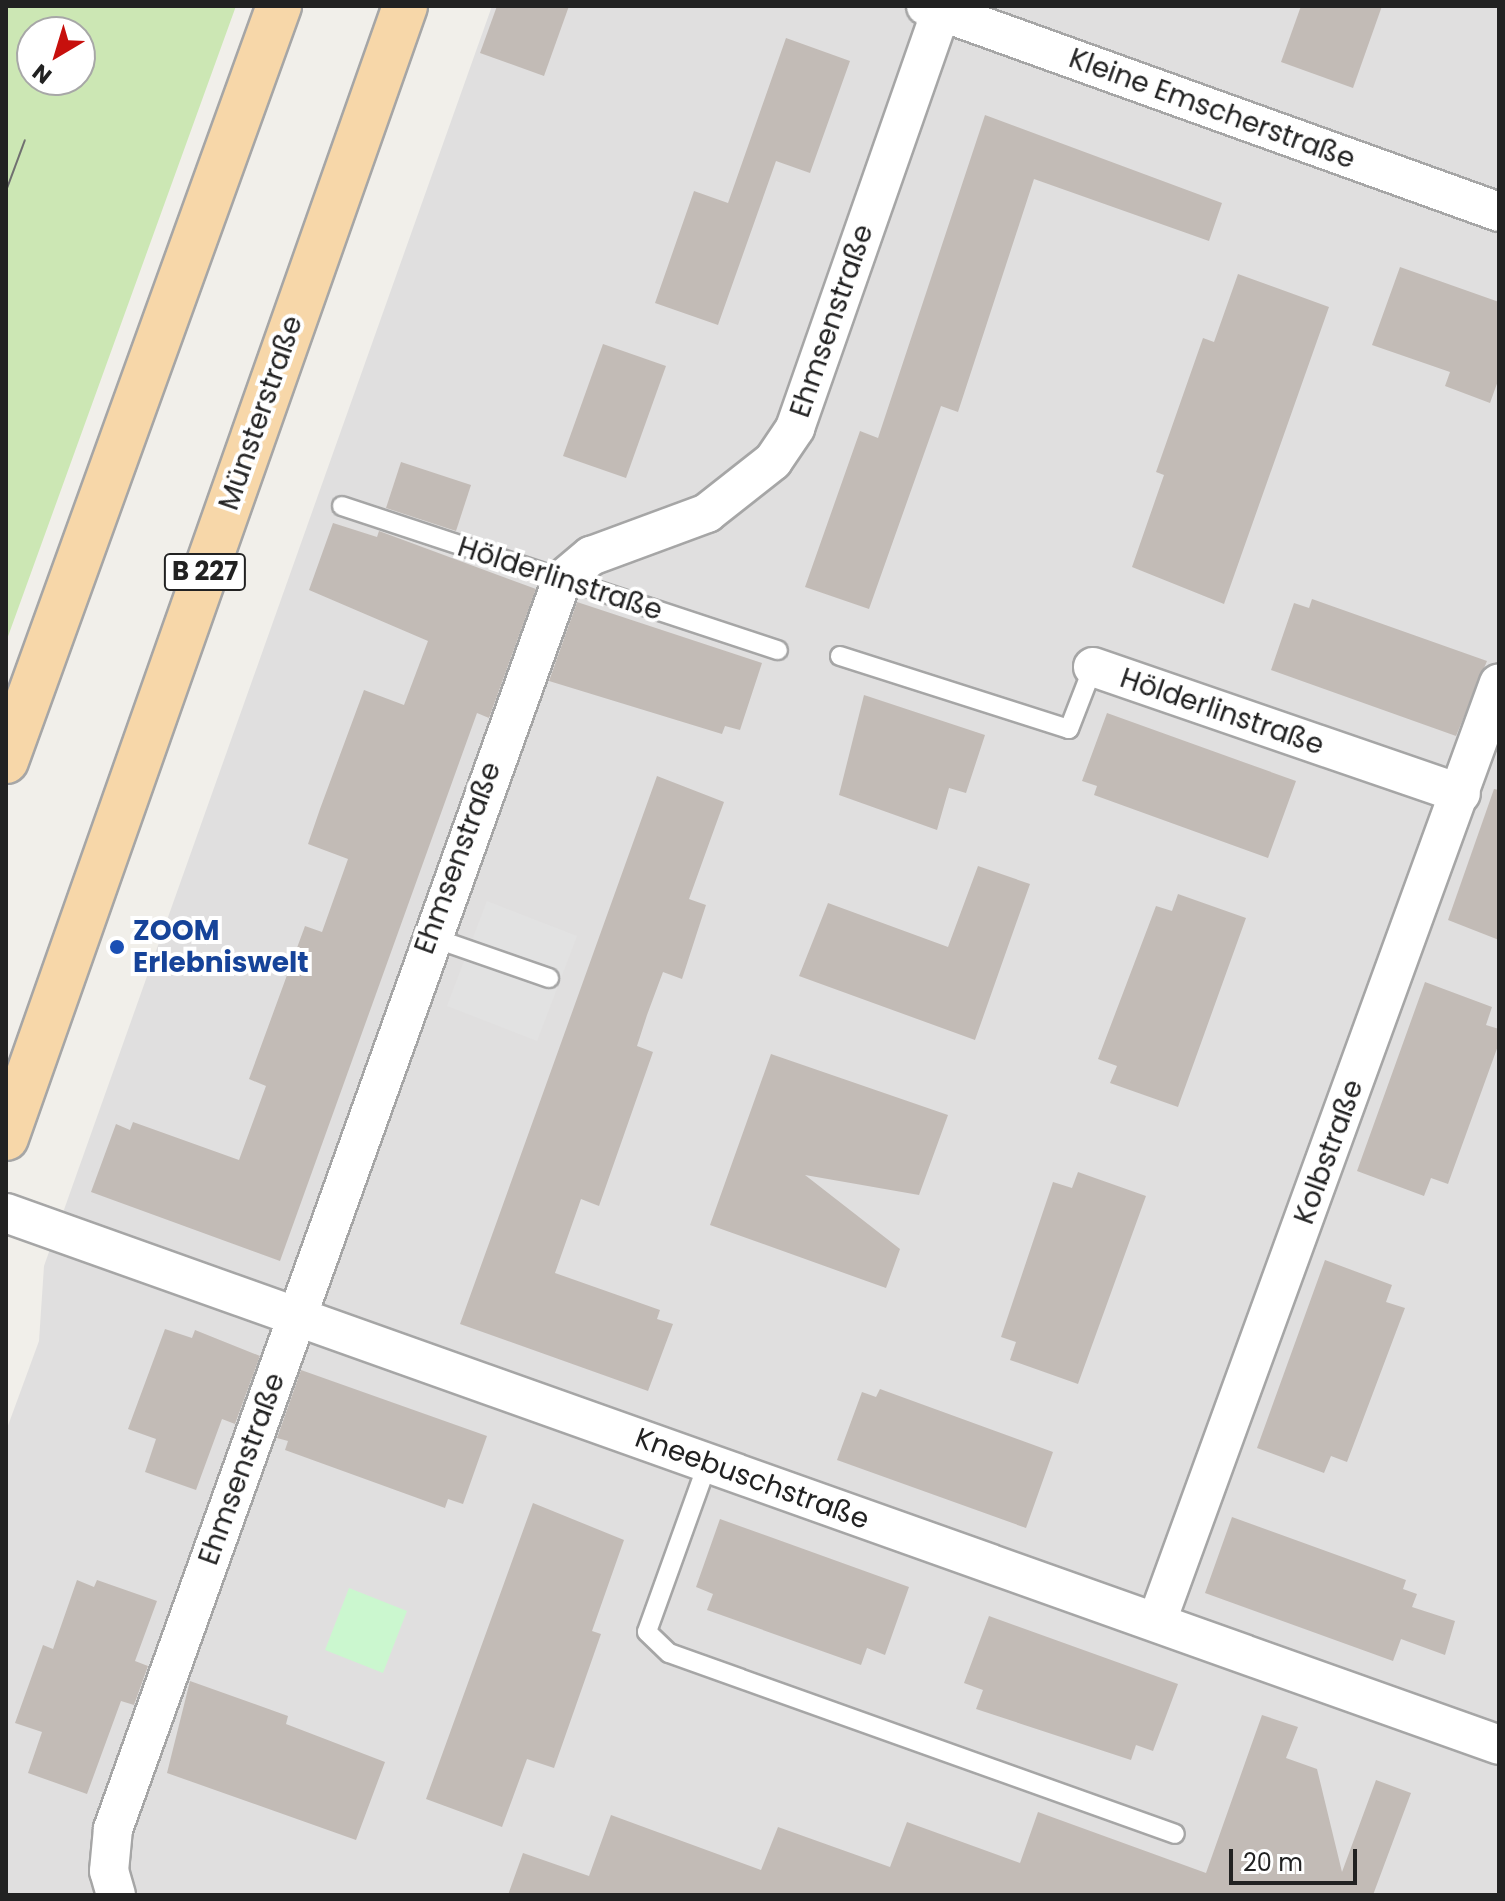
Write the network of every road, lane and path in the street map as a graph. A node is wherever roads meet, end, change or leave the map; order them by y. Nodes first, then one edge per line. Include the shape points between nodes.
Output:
1 (279, 6) edge
2 (405, 6) edge
3 (936, 8) edge
4 (1499, 212) edge
5 (342, 506) dead end
6 (562, 580) junction
7 (778, 650) dead end
8 (840, 656) dead end
9 (1093, 667) joint
10 (1499, 683) edge
11 (6, 761) edge
12 (1461, 794) junction
13 (429, 936) junction
14 (549, 978) dead end
15 (6, 1138) edge
16 (6, 1213) edge
17 (299, 1314) junction
18 (707, 1465) junction
19 (1157, 1621) junction
20 (1499, 1745) edge
21 (1175, 1834) dead end
22 (116, 1895) edge

1 - 11 main road
2 - 15 main road, Münsterstraße / B 227
3 - 4 street, Kleine Emscherstraße
3 - 6 street, Ehmsenstraße via 795,428 773,461 707,513 591,556
5 - 6 lane, Hölderlinstraße
6 - 7 lane, Hölderlinstraße
6 - 13 street, Ehmsenstraße
8 - 9 lane, Hölderlinstraße via 1069,729
9 - 12 street, Hölderlinstraße
10 - 12 street, Kolbstraße
12 - 19 street, Kolbstraße
13 - 14 lane
13 - 17 street, Ehmsenstraße
16 - 17 street, Kneebuschstraße
17 - 18 street, Kneebuschstraße
17 - 22 street, Ehmsenstraße via 113,1829 109,1871
18 - 19 street, Kneebuschstraße
18 - 21 lane via 647,1632 669,1653
19 - 20 street, Kneebuschstraße

